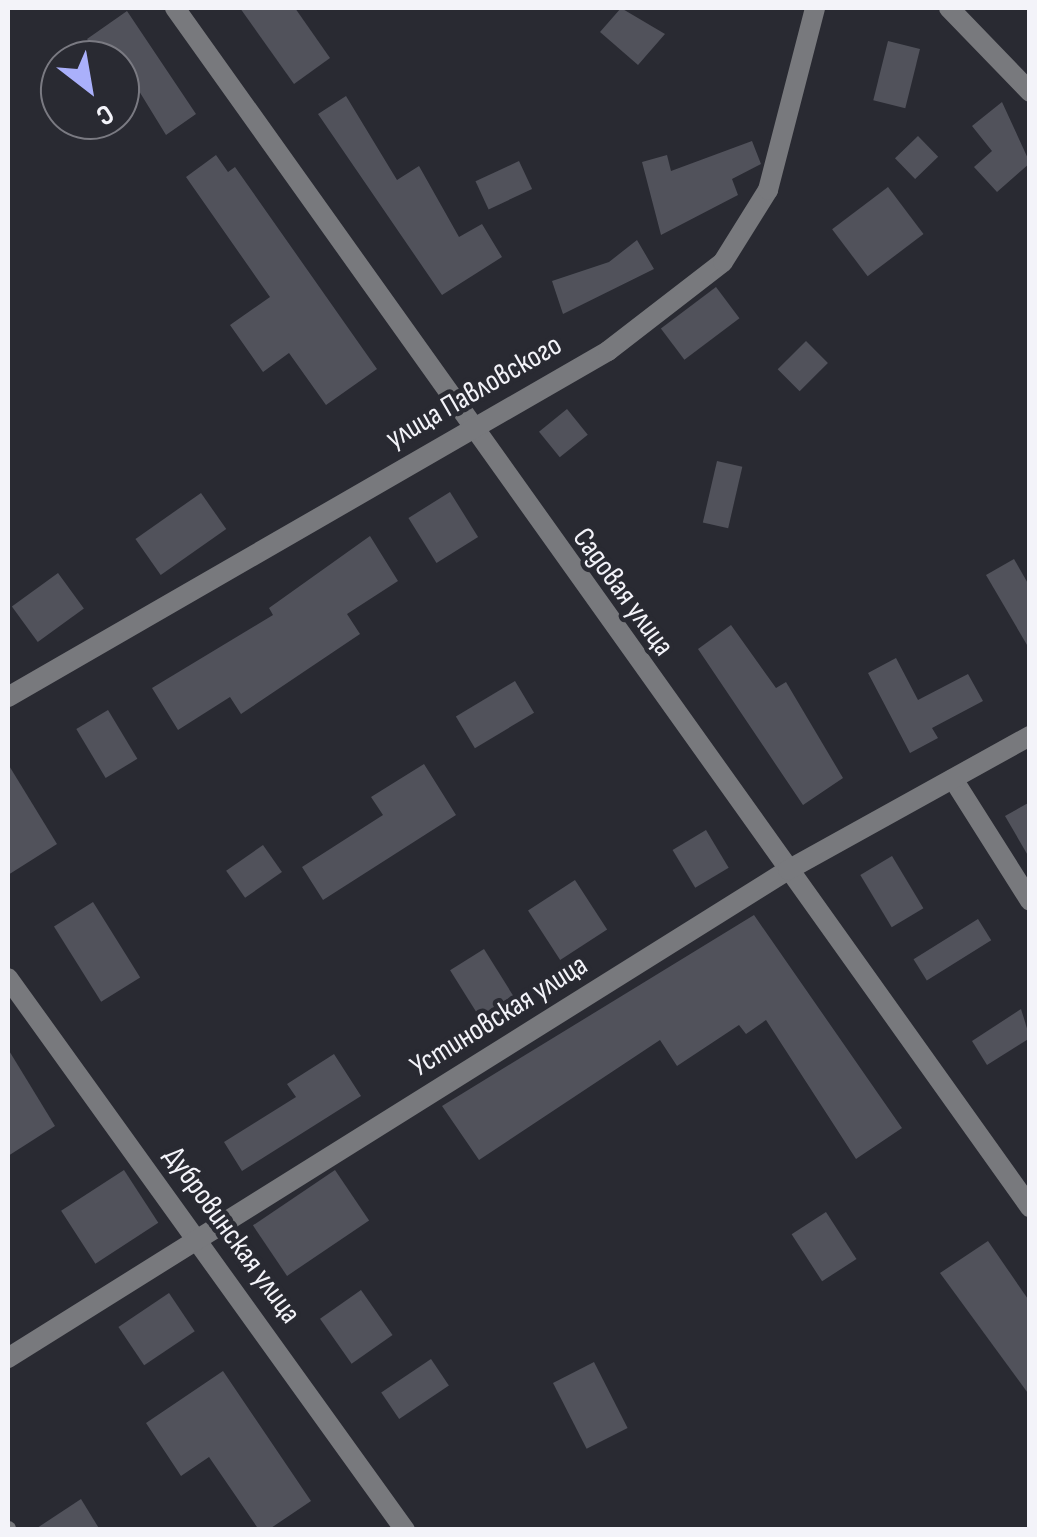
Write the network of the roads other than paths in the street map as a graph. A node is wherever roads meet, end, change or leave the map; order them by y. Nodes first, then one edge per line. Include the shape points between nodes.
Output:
1 (175, 8) edge
2 (815, 8) edge
3 (949, 8) edge
4 (1030, 92) edge
5 (468, 429) junction
6 (8, 697) edge
7 (1030, 736) edge
8 (952, 780) junction
9 (788, 870) junction
10 (1030, 901) edge
11 (8, 978) edge
12 (1030, 1208) edge
13 (198, 1240) junction
14 (8, 1358) edge
15 (405, 1530) edge

1 - 5 street, Садовая улица
2 - 5 street, улица Павловского via 768,190 724,262 608,351
3 - 4 street
5 - 6 street, улица Павловского
5 - 9 street, Садовая улица
7 - 8 street, Устиновская улица
8 - 9 street, Устиновская улица
8 - 10 street
9 - 12 street, Садовая улица
9 - 13 street, Устиновская улица
11 - 13 street, Дубровинская улица
13 - 14 street, Устиновская улица
13 - 15 street, Дубровинская улица

